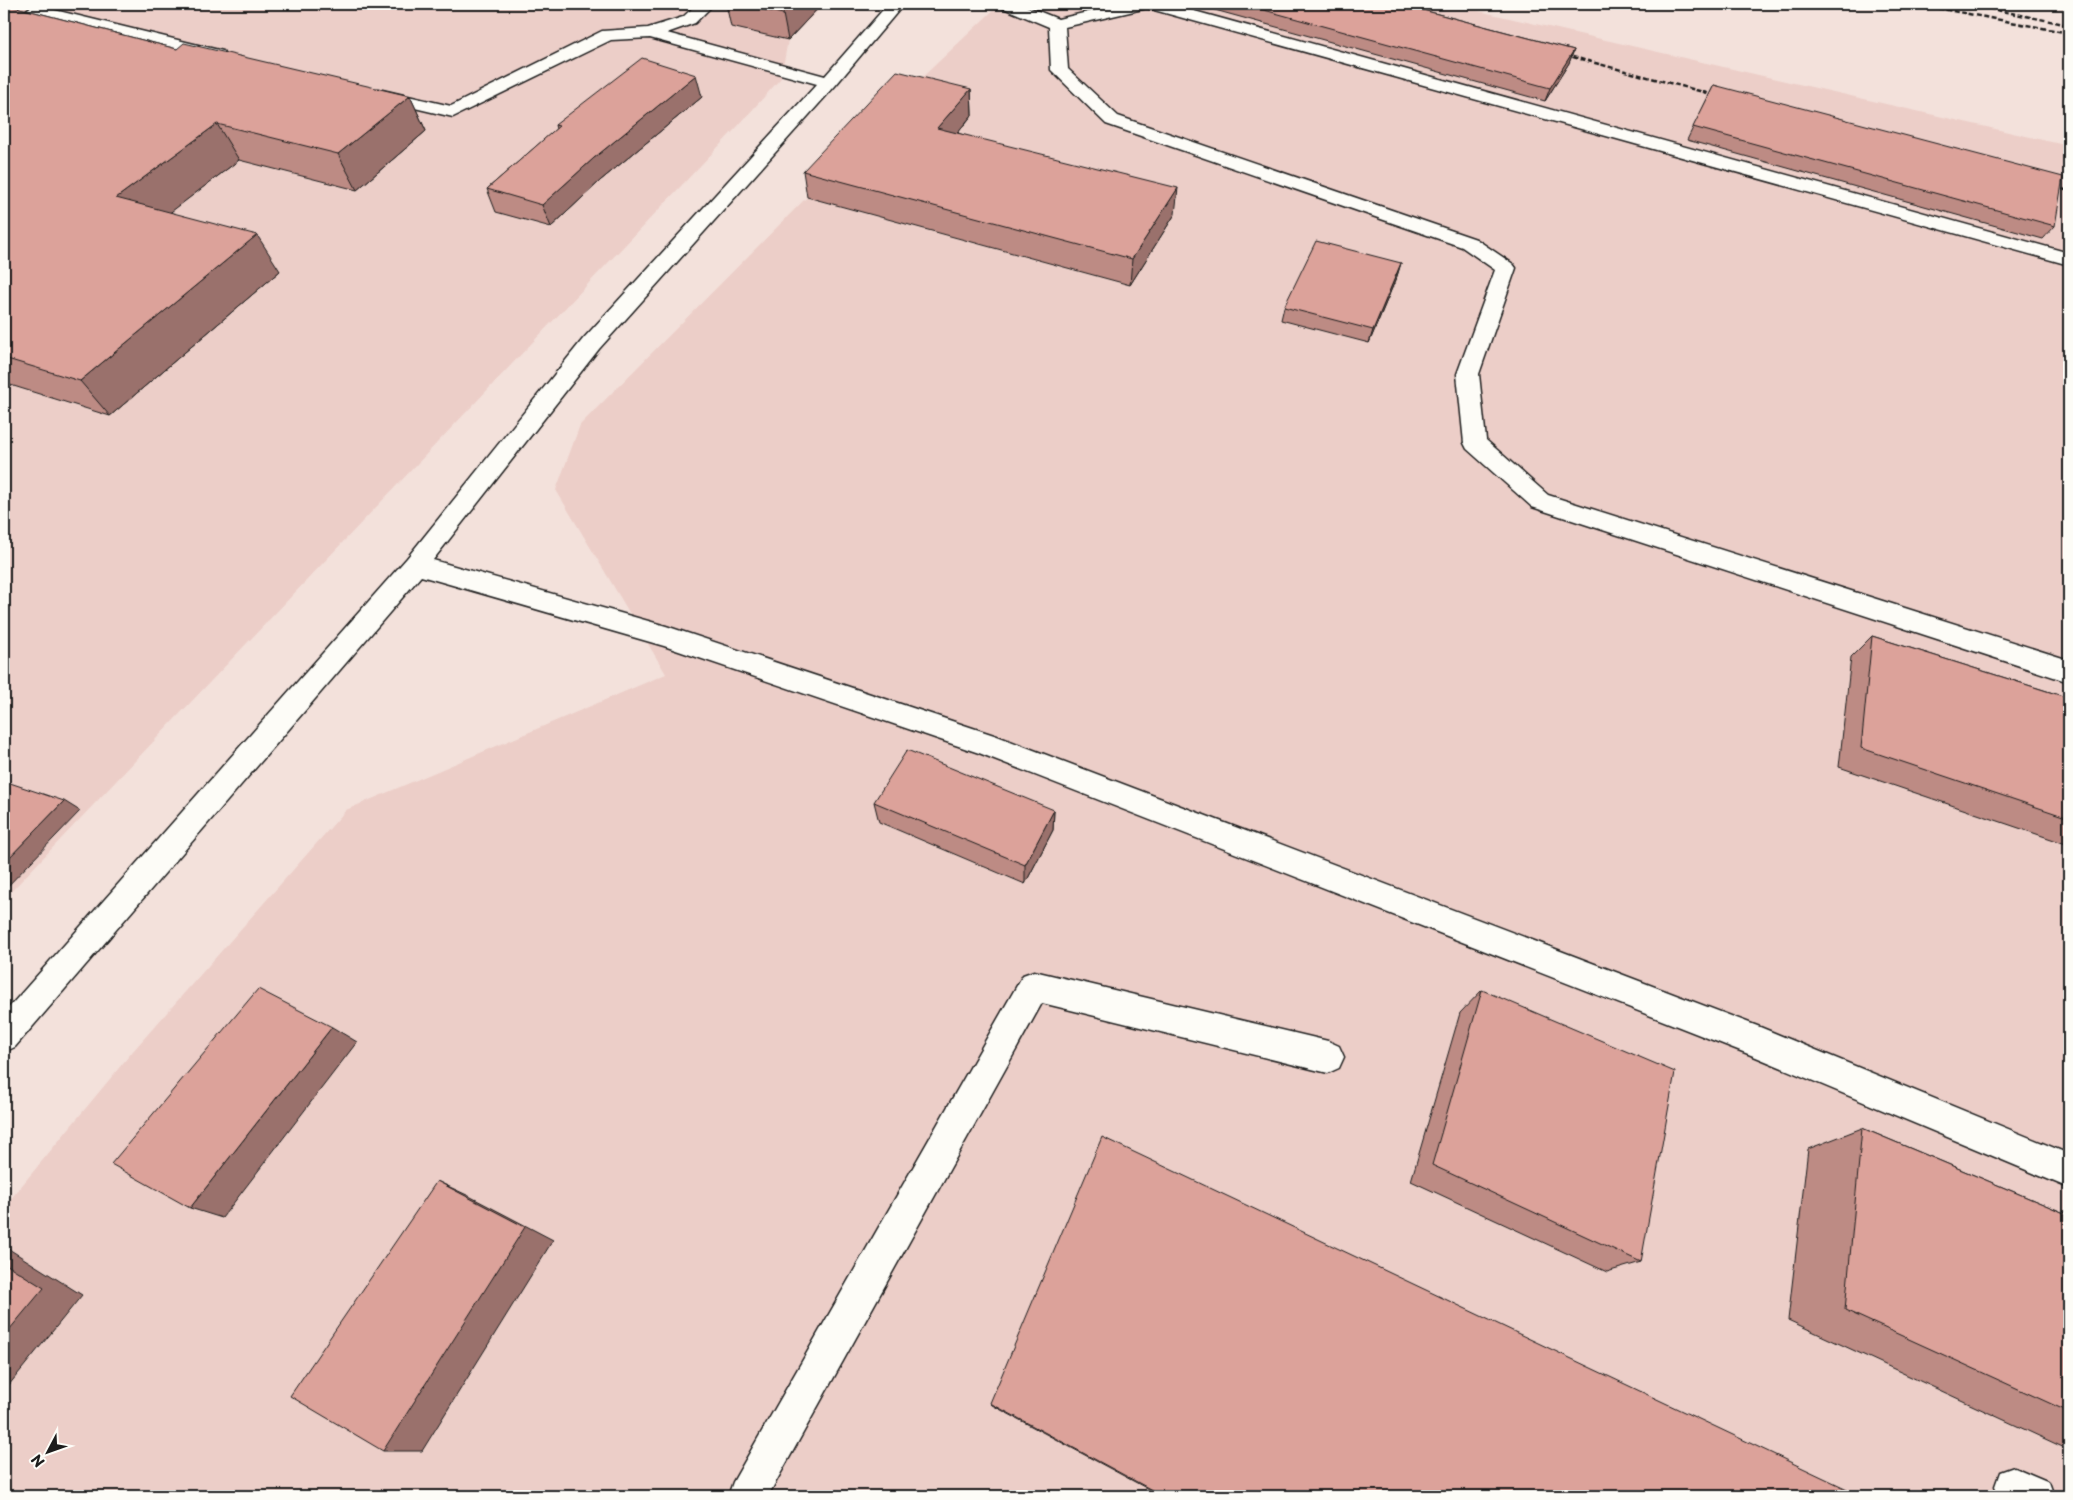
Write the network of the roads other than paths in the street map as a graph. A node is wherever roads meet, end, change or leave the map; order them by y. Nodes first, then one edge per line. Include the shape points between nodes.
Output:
1 (706, 4) edge
2 (896, 4) edge
3 (1007, 4) edge
4 (1142, 4) edge
5 (1152, 4) edge
6 (34, 10) edge
7 (1057, 24) junction
8 (650, 33) junction
9 (234, 59) edge
10 (829, 82) junction
11 (358, 89) edge
12 (2069, 259) edge
13 (416, 565) junction
14 (2069, 671) edge
15 (4, 1036) edge
16 (1328, 1057) dead end
17 (2069, 1171) edge
18 (747, 1496) edge

1 - 8 lane via 689,20
2 - 10 lane
3 - 7 lane
4 - 7 lane
5 - 12 lane
6 - 9 lane
7 - 14 lane via 1060,70 1112,120 1469,243 1506,268 1468,374 1475,443 1540,502
8 - 10 lane
8 - 11 lane via 608,35 453,112
10 - 13 lane via 591,344
13 - 15 lane
13 - 17 lane via 666,636 987,744 1760,1043
16 - 18 lane via 1034,986

